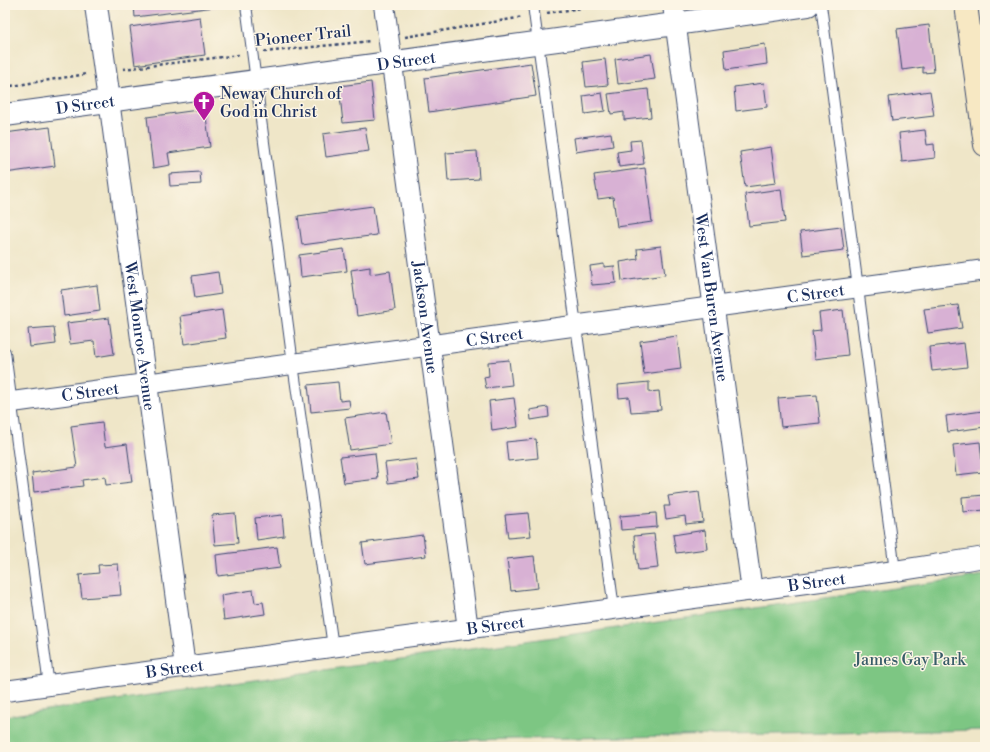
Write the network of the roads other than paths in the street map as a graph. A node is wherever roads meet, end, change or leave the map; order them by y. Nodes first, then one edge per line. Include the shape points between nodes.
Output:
1 (96, 5) edge
2 (246, 5) edge
3 (384, 5) edge
4 (808, 5) edge
5 (821, 5) edge
6 (966, 5) edge
7 (534, 10) edge
8 (674, 15) edge
9 (538, 43) junction
10 (392, 62) junction
11 (256, 81) junction
12 (109, 100) junction
13 (5, 115) edge
14 (985, 145) edge
15 (985, 270) edge
16 (858, 287) junction
17 (713, 307) junction
18 (576, 325) junction
19 (430, 345) junction
20 (5, 352) edge
21 (293, 364) junction
22 (147, 384) junction
23 (8, 402) edge
24 (985, 557) edge
25 (895, 571) junction
26 (752, 591) junction
27 (614, 609) junction
28 (468, 629) junction
29 (333, 647) junction
30 (185, 667) junction
31 (49, 686) junction
32 (5, 692) edge

1 - 12 street, West Monroe Avenue
2 - 11 lane
3 - 10 street, Jackson Avenue
4 - 8 street, D Street
5 - 16 lane
6 - 14 main road
7 - 9 lane
8 - 9 street, D Street
8 - 17 street, West Van Buren Avenue
9 - 10 street, D Street
9 - 18 lane
10 - 11 street, D Street
10 - 19 street, Jackson Avenue
11 - 12 street, D Street
11 - 21 lane
12 - 13 street, D Street
12 - 22 street, West Monroe Avenue
15 - 16 street, C Street
16 - 17 street, C Street
16 - 25 lane
17 - 18 street, C Street
17 - 26 street, West Van Buren Avenue
18 - 19 street, C Street
18 - 27 lane
19 - 21 street, C Street
19 - 28 street, Jackson Avenue
20 - 23 lane
21 - 22 street, C Street
21 - 29 lane
22 - 23 street, C Street
22 - 30 street, West Monroe Avenue
23 - 31 lane
24 - 25 street, B Street
25 - 26 street, B Street
26 - 27 street, B Street
27 - 28 street, B Street
28 - 29 street, B Street
29 - 30 street, B Street
30 - 31 street, B Street
31 - 32 street, B Street

